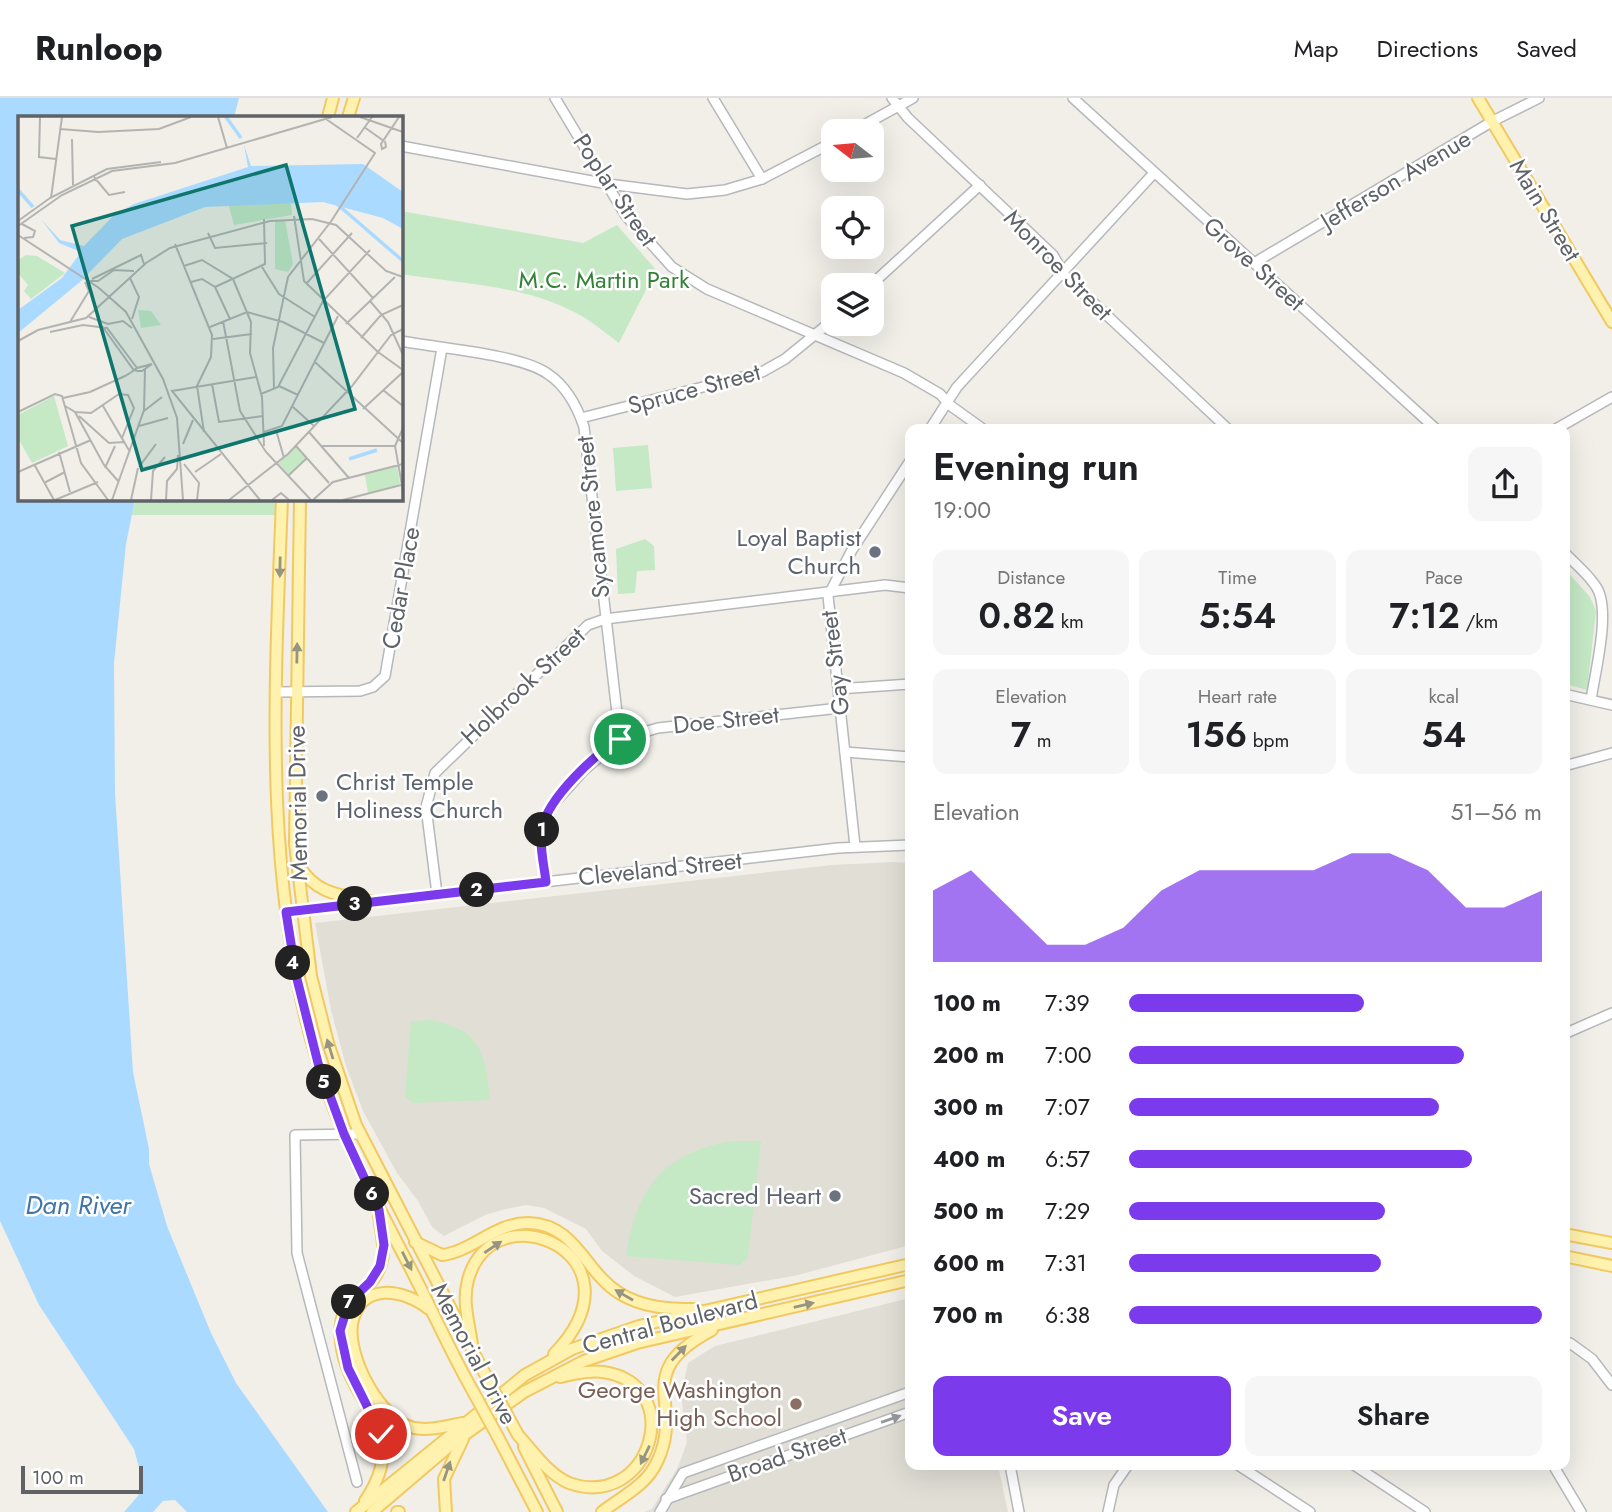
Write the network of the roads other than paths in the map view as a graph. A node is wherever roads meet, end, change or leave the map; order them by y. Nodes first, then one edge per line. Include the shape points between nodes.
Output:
1 (333, 98) edge
2 (354, 98) edge
3 (555, 98) edge
4 (713, 98) edge
5 (913, 98) edge
6 (1073, 98) edge
7 (1478, 98) edge
8 (1539, 98) edge
9 (895, 102) edge
10 (328, 116) edge
11 (348, 116) edge
12 (870, 119) edge
13 (1493, 121) junction
14 (402, 146) edge
15 (821, 148) edge
16 (1154, 173) junction
17 (762, 179) junction
18 (608, 184) junction
19 (980, 186) junction
20 (1254, 263) junction
21 (1062, 272) junction
22 (884, 273) edge
23 (1612, 322) edge
24 (821, 328) edge
25 (813, 333) junction
26 (402, 341) edge
27 (442, 348) junction
28 (1612, 397) edge
29 (947, 402) junction
30 (581, 418) junction
31 (933, 424) edge
32 (976, 424) edge
33 (1223, 424) edge
34 (1426, 424) edge
35 (1565, 424) edge
36 (905, 469) edge
37 (282, 500) edge
38 (300, 500) edge
39 (1570, 559) edge
40 (905, 587) edge
41 (829, 591) junction
42 (605, 618) junction
43 (1607, 624) edge
44 (905, 684) edge
45 (838, 689) junction
46 (296, 691) junction
47 (278, 692) junction
48 (1570, 695) edge
49 (1591, 700) junction
50 (1612, 705) edge
51 (840, 708) junction
52 (620, 739) junction
53 (845, 752) junction
54 (1612, 752) edge
55 (905, 757) edge
56 (1570, 764) edge
57 (905, 845) edge
58 (855, 846) junction
59 (296, 858) junction
60 (546, 882) junction
61 (437, 894) junction
62 (374, 902) junction
63 (301, 910) junction
64 (286, 912) junction
65 (1612, 1013) edge
66 (1570, 1031) edge
67 (344, 1134) junction
68 (360, 1134) junction
69 (379, 1210) junction
70 (1570, 1234) edge
71 (1570, 1234) edge
72 (1612, 1237) edge
73 (414, 1241) junction
74 (1612, 1243) edge
75 (1570, 1251) edge
76 (1570, 1257) edge
77 (1612, 1258) edge
78 (905, 1265) edge
79 (1612, 1266) edge
80 (905, 1281) edge
81 (714, 1309) junction
82 (430, 1310) junction
83 (727, 1322) junction
84 (1570, 1343) dead end
85 (476, 1358) junction
86 (545, 1363) junction
87 (547, 1379) junction
88 (1612, 1385) edge
89 (905, 1394) edge
90 (905, 1414) edge
91 (466, 1428) junction
92 (518, 1435) junction
93 (1011, 1470) edge
94 (1124, 1470) edge
95 (1246, 1470) edge
96 (1362, 1470) edge
97 (1556, 1470) edge
98 (357, 1482) dead end
99 (665, 1500) junction
100 (357, 1511) edge
101 (373, 1511) edge
102 (446, 1512) edge
103 (537, 1512) edge
104 (557, 1512) edge
105 (602, 1512) edge
106 (660, 1512) edge
107 (1018, 1512) edge
108 (1108, 1512) edge
109 (1310, 1512) edge
110 (1425, 1512) edge
111 (1581, 1512) edge

1 - 10 main road
2 - 11 main road
3 - 18 street, Poplar Street
4 - 17 street
5 - 9 street
6 - 16 street, Grove Street
7 - 13 main road, Main Street
8 - 13 street, Jefferson Avenue
9 - 12 street
9 - 19 street, Monroe Street
13 - 20 street, Jefferson Avenue
13 - 23 main road, Main Street
14 - 18 street
15 - 17 street
16 - 20 street, Grove Street
16 - 21 street
17 - 18 street via 725,190 687,194
18 - 25 street, Poplar Street via 642,238 672,267 714,293
19 - 21 street, Monroe Street via 1053,255
19 - 22 street
20 - 34 street, Grove Street
21 - 29 street
21 - 33 street, Monroe Street
24 - 25 street, Spruce Street
25 - 29 street, Poplar Street via 904,373
25 - 30 street, Spruce Street via 785,359 762,372
26 - 27 street, Sycamore Street
27 - 30 street, Sycamore Street via 538,368 559,383
27 - 46 street, Cedar Place via 385,676 360,691
28 - 35 street
29 - 31 street
29 - 32 street, Poplar Street
30 - 42 street, Sycamore Street
36 - 41 street, Gay Street
37 -> 47 main road, Memorial Drive
46 -> 38 main road, Memorial Drive
39 - 43 street via 1597,589
40 - 41 street, Holbrook Street
41 - 42 street, Holbrook Street
41 - 45 street, Gay Street
42 - 52 street, Sycamore Street
42 - 61 street, Holbrook Street via 579,631 435,772 426,807
43 - 49 street
44 - 45 street
45 - 51 street, Gay Street
46 - 47 street, Cedar Place
46 - 59 main road, Memorial Drive
47 - 64 main road, Memorial Drive via 277,807
48 - 49 street
49 - 50 street
51 - 52 street, Doe Street via 650,729
51 - 53 street, Gay Street
52 - 60 street, Doe Street via 550,808 541,838
53 - 55 street
53 - 58 street, Gay Street
54 - 56 street
57 - 58 street, Cleveland Street
58 - 60 street, Cleveland Street
59 - 62 main road via 306,877 323,890
59 - 63 main road, Memorial Drive
60 - 61 street, Cleveland Street
61 - 62 street, Cleveland Street
62 - 63 street, Cleveland Street
63 - 64 street, Cleveland Street
68 -> 63 main road, Memorial Drive via 320,1016
64 - 67 main road, Memorial Drive via 309,1031
65 - 66 street
67 - 68 street
67 - 69 main road, Memorial Drive
67 - 98 street via 295,1135 295,1237
68 - 73 main road, Memorial Drive
69 -> 82 main road, Memorial Drive
69 - 100 main road via 384,1245 380,1266 349,1302 340,1331 344,1356 383,1445 383,1464
70 - 72 main road
71 - 74 main road
81 -> 73 main road via 658,1307 632,1300 611,1287 576,1244 540,1225 514,1224 442,1255
73 - 85 main road, Memorial Drive
75 - 77 main road
76 - 79 main road
78 - 81 main road, Central Boulevard
83 -> 80 main road, Central Boulevard
81 - 86 main road, Central Boulevard via 617,1332
82 - 91 main road via 398,1292 381,1293 365,1302 352,1322 358,1360 372,1391 395,1420 423,1429
82 - 103 main road, Memorial Drive, bridge
83 - 87 main road, Central Boulevard via 619,1348
105 -> 83 main road via 647,1479 657,1462 665,1433 664,1376 674,1355
84 - 88 street via 1592,1359
85 -> 86 main road via 466,1306 472,1269 499,1242 517,1236 541,1237 570,1255 582,1274 585,1293 582,1318
85 - 92 main road, Memorial Drive, bridge
86 - 91 main road, Central Boulevard
87 - 91 main road, Central Boulevard
87 -> 92 main road via 601,1372 631,1384 643,1398 652,1424 645,1460 622,1482 580,1487 561,1479
89 - 99 street, Broad Street via 684,1473
99 -> 90 street, Broad Street
91 - 100 main road, Central Boulevard
91 - 101 main road, Central Boulevard
102 -> 91 main road via 446,1469
92 - 104 main road, Memorial Drive
93 - 107 street
94 - 108 street via 1114,1485
95 - 109 street
96 - 110 street
97 - 111 street
99 - 106 street, Broad Street

